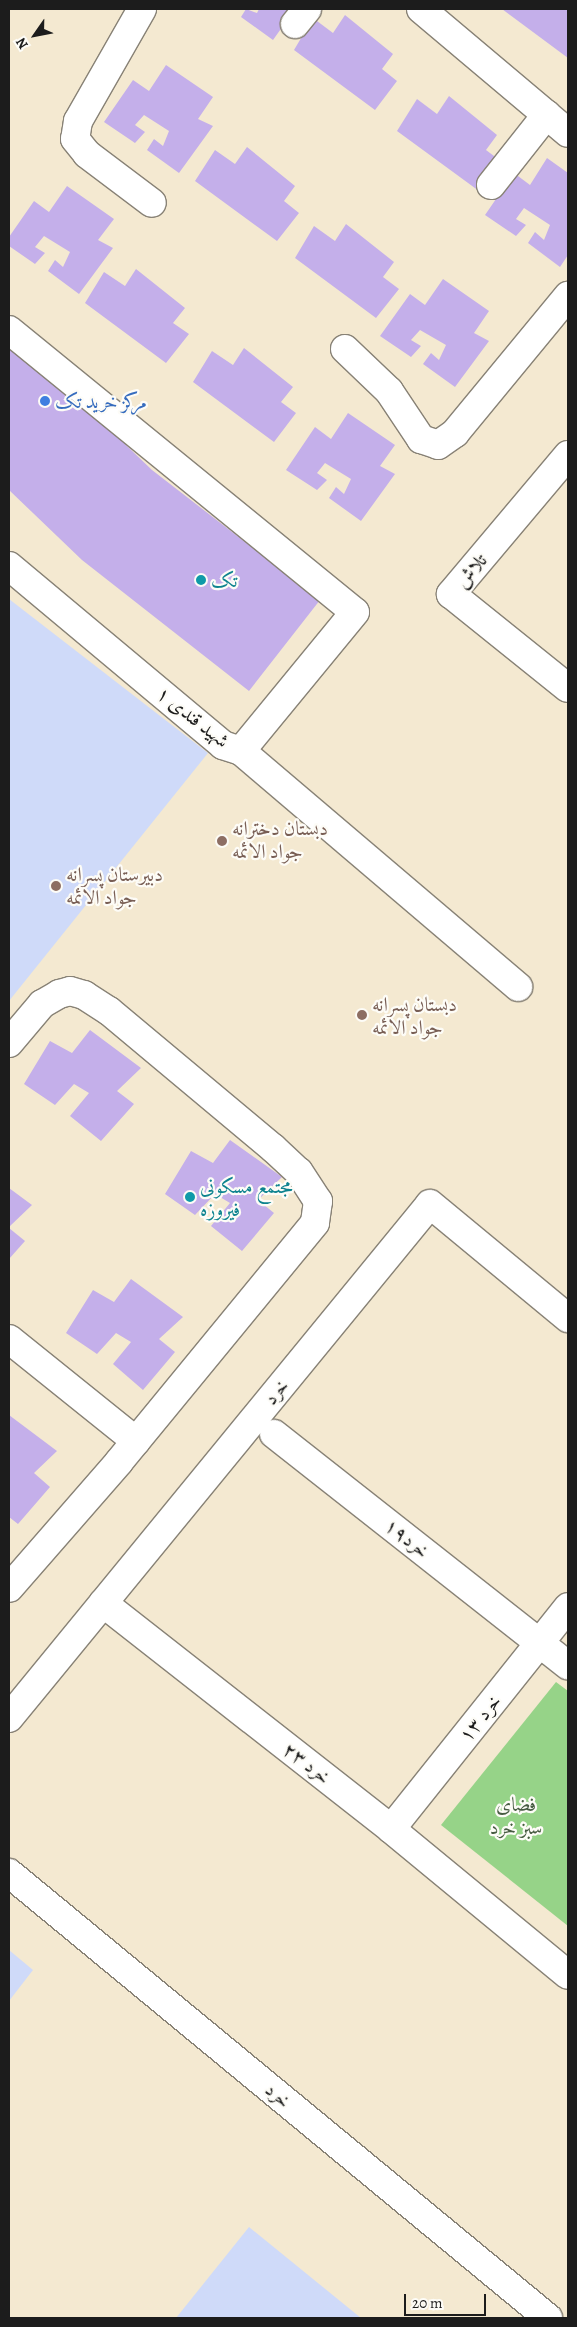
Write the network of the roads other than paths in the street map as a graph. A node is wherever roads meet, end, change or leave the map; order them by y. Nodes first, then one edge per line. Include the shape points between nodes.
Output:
1 (142, 9) edge
2 (421, 9) edge
3 (547, 114) junction
4 (568, 133) edge
5 (491, 185) dead end
6 (152, 204) dead end
7 (568, 296) edge
8 (9, 330) edge
9 (345, 349) dead end
10 (568, 455) edge
11 (9, 566) edge
12 (568, 688) edge
13 (241, 751) junction
14 (518, 987) dead end
15 (9, 1043) edge
16 (568, 1318) edge
17 (9, 1338) edge
18 (274, 1434) dead end
19 (136, 1441) junction
20 (9, 1588) edge
21 (103, 1603) junction
22 (568, 1607) edge
23 (541, 1642) junction
24 (568, 1665) edge
25 (9, 1718) edge
26 (391, 1829) junction
27 (9, 1872) edge
28 (568, 1975) edge
29 (548, 2318) edge

1 - 6 street via 78,121 75,139 87,154
2 - 3 street
3 - 4 street
3 - 5 street
7 - 9 street via 455,433 438,445 421,439 388,391
8 - 13 street, شهيد قندی ۱ via 355,612
10 - 12 street, تلاش via 451,594
11 - 13 street, شهيد قندی ۱ via 223,745
13 - 14 street
15 - 19 street via 42,1004 70,991 84,995 109,1011 273,1148 299,1172 318,1201 315,1223
16 - 21 street, خرد via 430,1204
17 - 19 street
18 - 23 street, خرد۱۹
19 - 20 street
21 - 25 street, خرد
21 - 26 street, خرد ۲۳
22 - 23 street, خرد ۱۳
23 - 24 street, خرد۱۹
23 - 26 street, خرد ۱۳
26 - 28 street, خرد ۲۳
27 - 29 street, خرد

